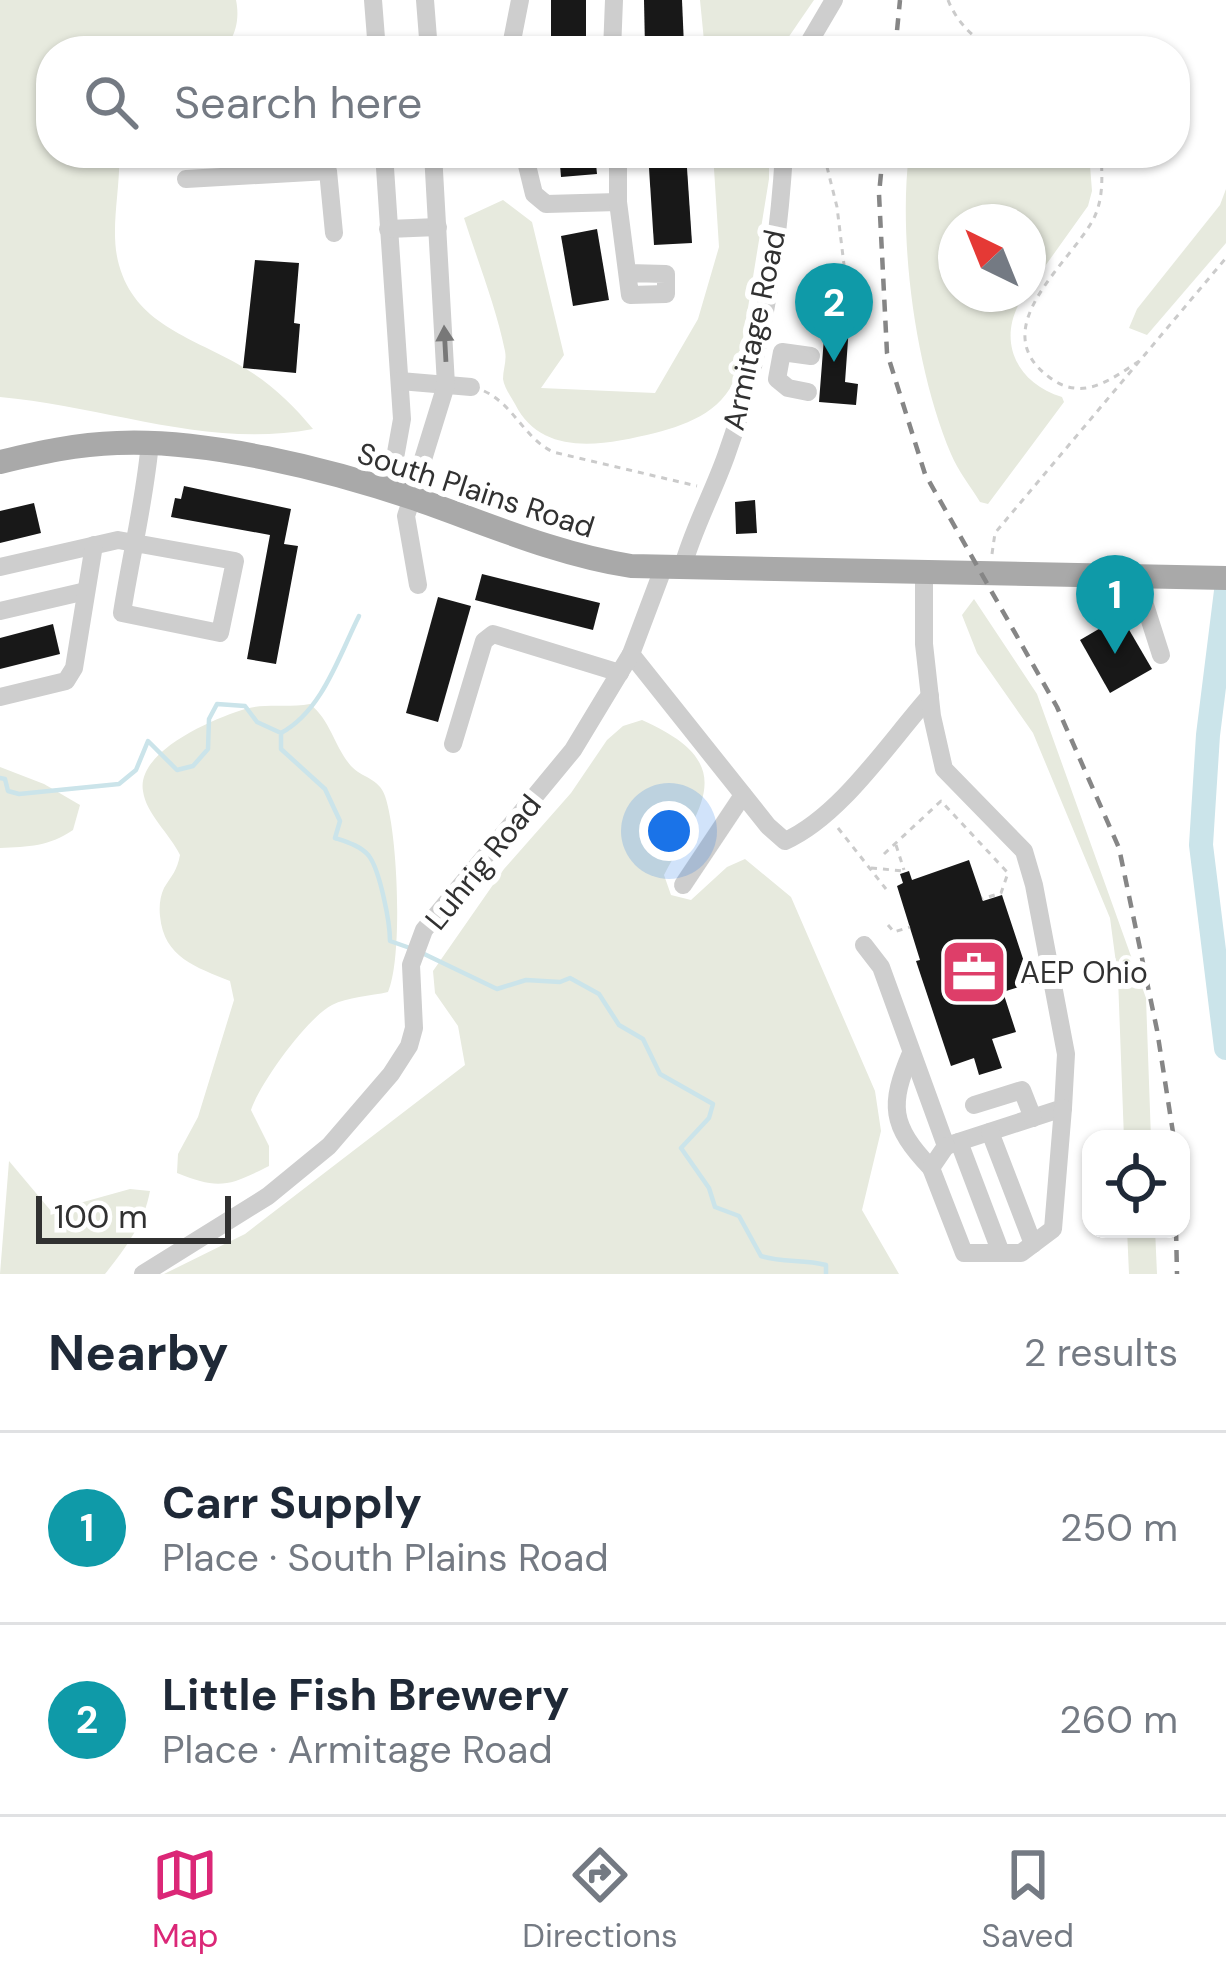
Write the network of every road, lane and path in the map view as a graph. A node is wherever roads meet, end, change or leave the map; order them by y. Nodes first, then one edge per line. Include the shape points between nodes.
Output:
1 (373, 0) edge
2 (425, 0) edge
3 (520, 0) edge
4 (614, 0) edge
5 (833, 0) edge
6 (948, 0) edge
7 (376, 36) edge
8 (428, 36) edge
9 (513, 36) edge
10 (614, 36) edge
11 (813, 36) edge
12 (978, 36) edge
13 (385, 168) edge
14 (435, 168) edge
15 (528, 168) edge
16 (618, 168) edge
17 (783, 168) edge
18 (827, 168) edge
19 (1102, 168) edge
20 (186, 179) dead end
21 (619, 202) junction
22 (438, 227) junction
23 (388, 229) junction
24 (334, 232) dead end
25 (1226, 258) edge
26 (628, 273) dead end
27 (836, 320) dead end
28 (756, 355) junction
29 (812, 356) dead end
30 (1146, 357) junction
31 (780, 361) junction
32 (400, 381) junction
33 (446, 385) junction
34 (470, 388) joint
35 (808, 392) dead end
36 (150, 442) junction
37 (0, 462) edge
38 (384, 489) junction
39 (712, 489) junction
40 (411, 498) junction
41 (136, 541) junction
42 (94, 545) junction
43 (0, 567) edge
44 (673, 569) junction
45 (924, 573) junction
46 (993, 574) junction
47 (1136, 577) junction
48 (1226, 578) edge
49 (418, 585) dead end
50 (86, 591) junction
51 (0, 611) edge
52 (631, 654) junction
53 (1161, 656) dead end
54 (620, 673) junction
55 (930, 696) junction
56 (0, 697) edge
57 (453, 744) dead end
58 (743, 795) junction
59 (838, 828) dead end
60 (896, 843) junction
61 (884, 854) dead end
62 (869, 868) junction
63 (682, 885) dead end
64 (886, 889) dead end
65 (982, 899) dead end
66 (888, 926) dead end
67 (910, 927) dead end
68 (864, 945) dead end
69 (910, 1053) junction
70 (974, 1105) dead end
71 (1063, 1108) junction
72 (1033, 1118) junction
73 (990, 1132) junction
74 (953, 1144) junction
75 (931, 1168) junction
76 (1033, 1244) junction
77 (1001, 1253) junction
78 (143, 1274) edge

1 - 7 street
2 - 8 street
3 - 9 street
4 - 10 street
5 - 11 street
6 - 12 path
13 - 23 street
14 - 22 street
15 - 21 street via 541,201
16 - 21 street
17 - 28 street, Armitage Road
18 - 27 path via 849,306
19 - 30 path via 1096,214 1035,299 1025,343 1045,375 1073,389 1099,386
20 - 24 street via 328,171
21 - 26 street
22 - 23 street
33 -> 22 street
23 - 32 street
25 - 30 path
28 - 31 street
28 - 39 street, Armitage Road
29 - 31 street via 782,352
30 - 46 path via 995,533
31 - 35 street via 777,379
32 - 33 street
32 - 38 street via 402,419
33 - 34 street
33 - 40 street
34 - 39 path via 507,405 553,452
36 - 37 main road, South Plains Road
36 - 38 main road, South Plains Road
36 - 41 street
38 - 40 main road, South Plains Road
39 - 44 street, Armitage Road
40 - 44 main road, South Plains Road via 560,550
40 - 49 street via 406,516
41 - 41 street via 122,613 220,632 235,561
41 - 42 street
42 - 43 street
42 - 50 street
44 - 45 main road, South Plains Road
44 - 52 street, Luhrig Road
45 - 46 main road, South Plains Road
45 - 55 street
46 - 47 main road, South Plains Road
47 - 48 main road, South Plains Road
47 - 53 street
50 - 51 street
50 - 56 street via 66,681
52 - 54 street, Luhrig Road
52 - 58 street
54 - 57 street via 493,634 484,641
54 - 78 street, Luhrig Road via 573,750 419,942 411,965 414,1028 392,1074 328,1146 268,1196
55 - 58 street via 804,833 785,841
55 - 71 street via 944,769 1024,851 1032,874 1066,1054
58 - 63 street
59 - 62 path
60 - 61 path
60 - 62 path via 905,872
60 - 65 path via 941,801 1008,872 1001,893
62 - 64 path
66 - 67 path
68 - 69 street via 881,967
69 - 74 street
69 - 75 street via 893,1096 908,1144
70 - 72 street via 1022,1090
71 - 72 street
71 - 76 street via 1054,1229
72 - 73 street
73 - 74 street
73 - 76 street
74 - 75 street
74 - 77 street
75 - 77 street via 964,1252
76 - 77 street

